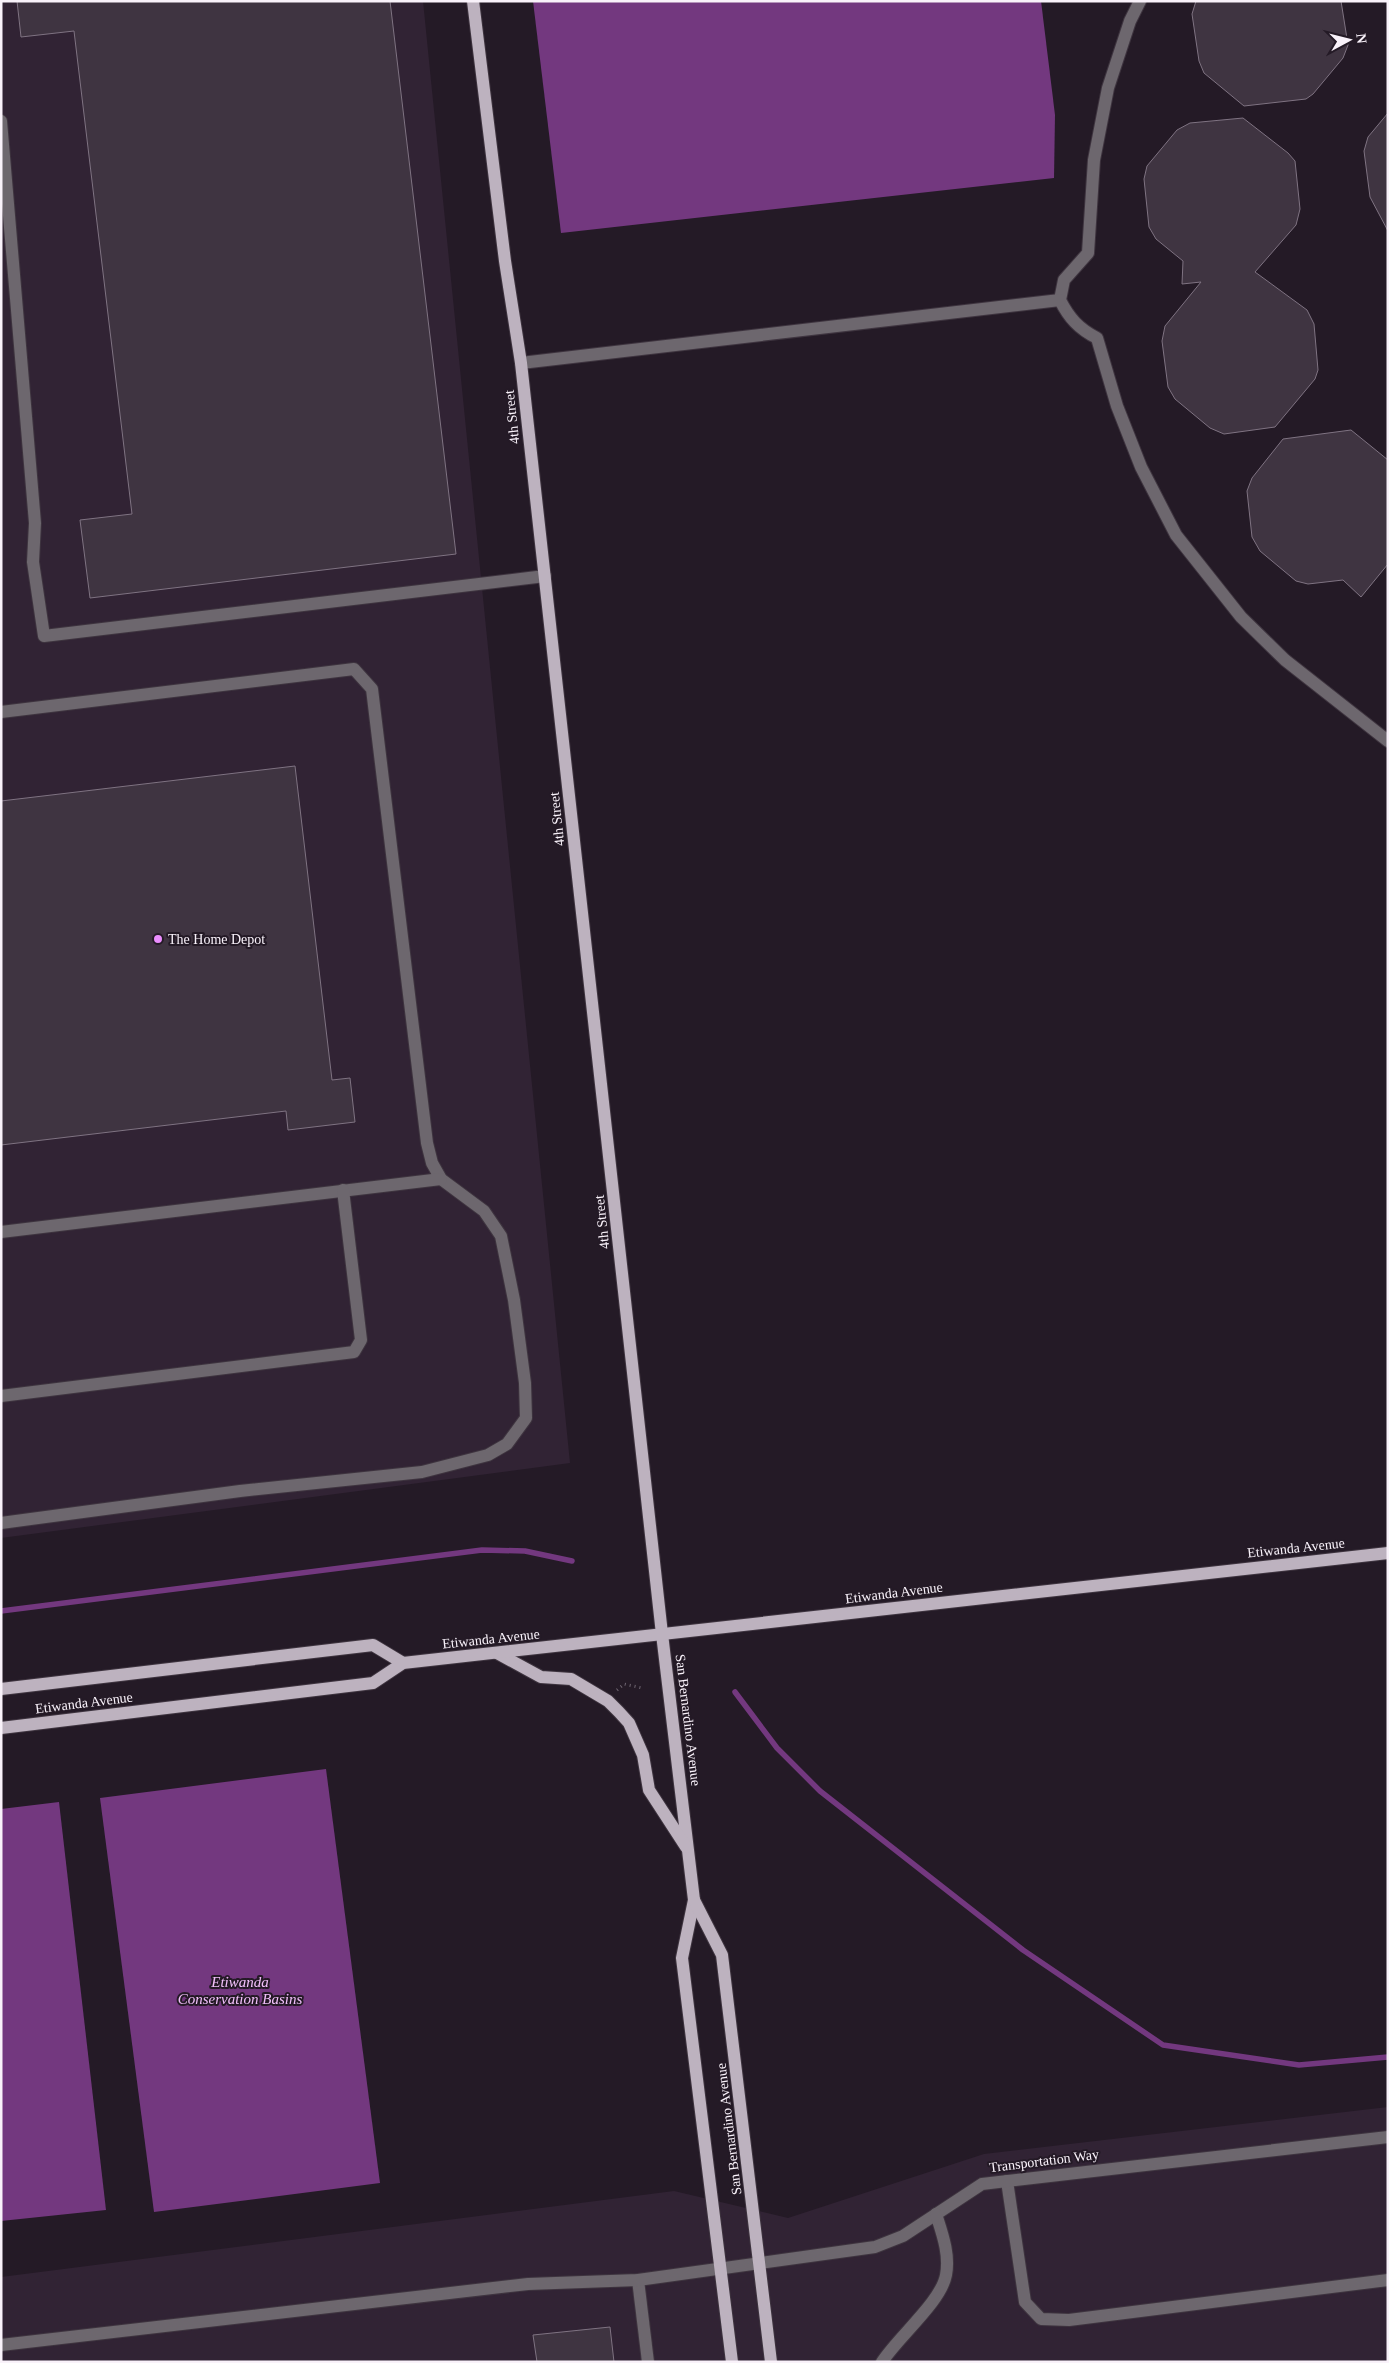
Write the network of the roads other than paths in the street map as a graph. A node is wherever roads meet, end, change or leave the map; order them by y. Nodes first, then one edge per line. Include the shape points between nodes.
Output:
1 (473, 1) edge
2 (1140, 1) edge
3 (1, 121) edge
4 (1060, 300) junction
5 (521, 363) junction
6 (545, 576) junction
7 (1, 712) edge
8 (1388, 741) edge
9 (442, 1179) junction
10 (344, 1190) junction
11 (1, 1232) edge
12 (1, 1396) edge
13 (1, 1523) edge
14 (1388, 1553) edge
15 (662, 1634) junction
16 (497, 1653) junction
17 (403, 1663) junction
18 (1, 1689) edge
19 (1, 1728) edge
20 (689, 1852) junction
21 (694, 1900) junction
22 (1388, 2136) edge
23 (1007, 2181) junction
24 (936, 2214) junction
25 (759, 2264) junction
26 (720, 2268) junction
27 (638, 2280) junction
28 (1388, 2280) edge
29 (1, 2345) edge
30 (648, 2362) edge
31 (732, 2362) edge
32 (771, 2362) edge
33 (882, 2362) edge

1 - 5 main road, 4th Street
2 - 4 lane via 1108,88 1094,160 1088,253 1064,280
3 - 6 lane via 35,523 33,562 44,636
4 - 5 lane
4 - 8 lane via 1083,331 1098,338 1117,406 1137,458 1176,536 1241,617 1286,660
5 - 6 main road, 4th Street
6 - 15 main road, 4th Street
7 - 9 lane via 354,669 372,689 427,1143 432,1163
9 - 10 lane
9 - 13 lane via 484,1211 501,1236 514,1300 525,1383 526,1418 508,1444 488,1455 422,1472 240,1491
10 - 11 lane
10 - 12 lane via 361,1340 354,1352
14 - 15 main road, Etiwanda Avenue
15 - 16 main road, Etiwanda Avenue
15 - 20 main road, San Bernardino Avenue
16 - 17 main road, Etiwanda Avenue
16 - 20 main road via 542,1677 571,1678 608,1701 629,1723 643,1755 649,1790
17 - 18 main road, Etiwanda Avenue via 373,1645
17 - 19 main road, Etiwanda Avenue via 373,1683
20 - 21 main road, San Bernardino Avenue
21 - 25 main road, San Bernardino Avenue via 722,1955
21 - 26 main road, San Bernardino Avenue via 682,1958
22 - 23 lane, Transportation Way
23 - 24 lane, Transportation Way via 982,2184
23 - 28 lane via 1025,2302 1041,2319 1069,2320
24 - 25 lane, Transportation Way via 903,2236 875,2247
24 - 33 lane via 946,2250 946,2275 938,2293
25 - 26 lane, Transportation Way
25 - 32 main road, San Bernardino Avenue
26 - 27 lane, Transportation Way
26 - 31 main road, San Bernardino Avenue
27 - 29 lane, Transportation Way via 528,2284
27 - 30 lane

